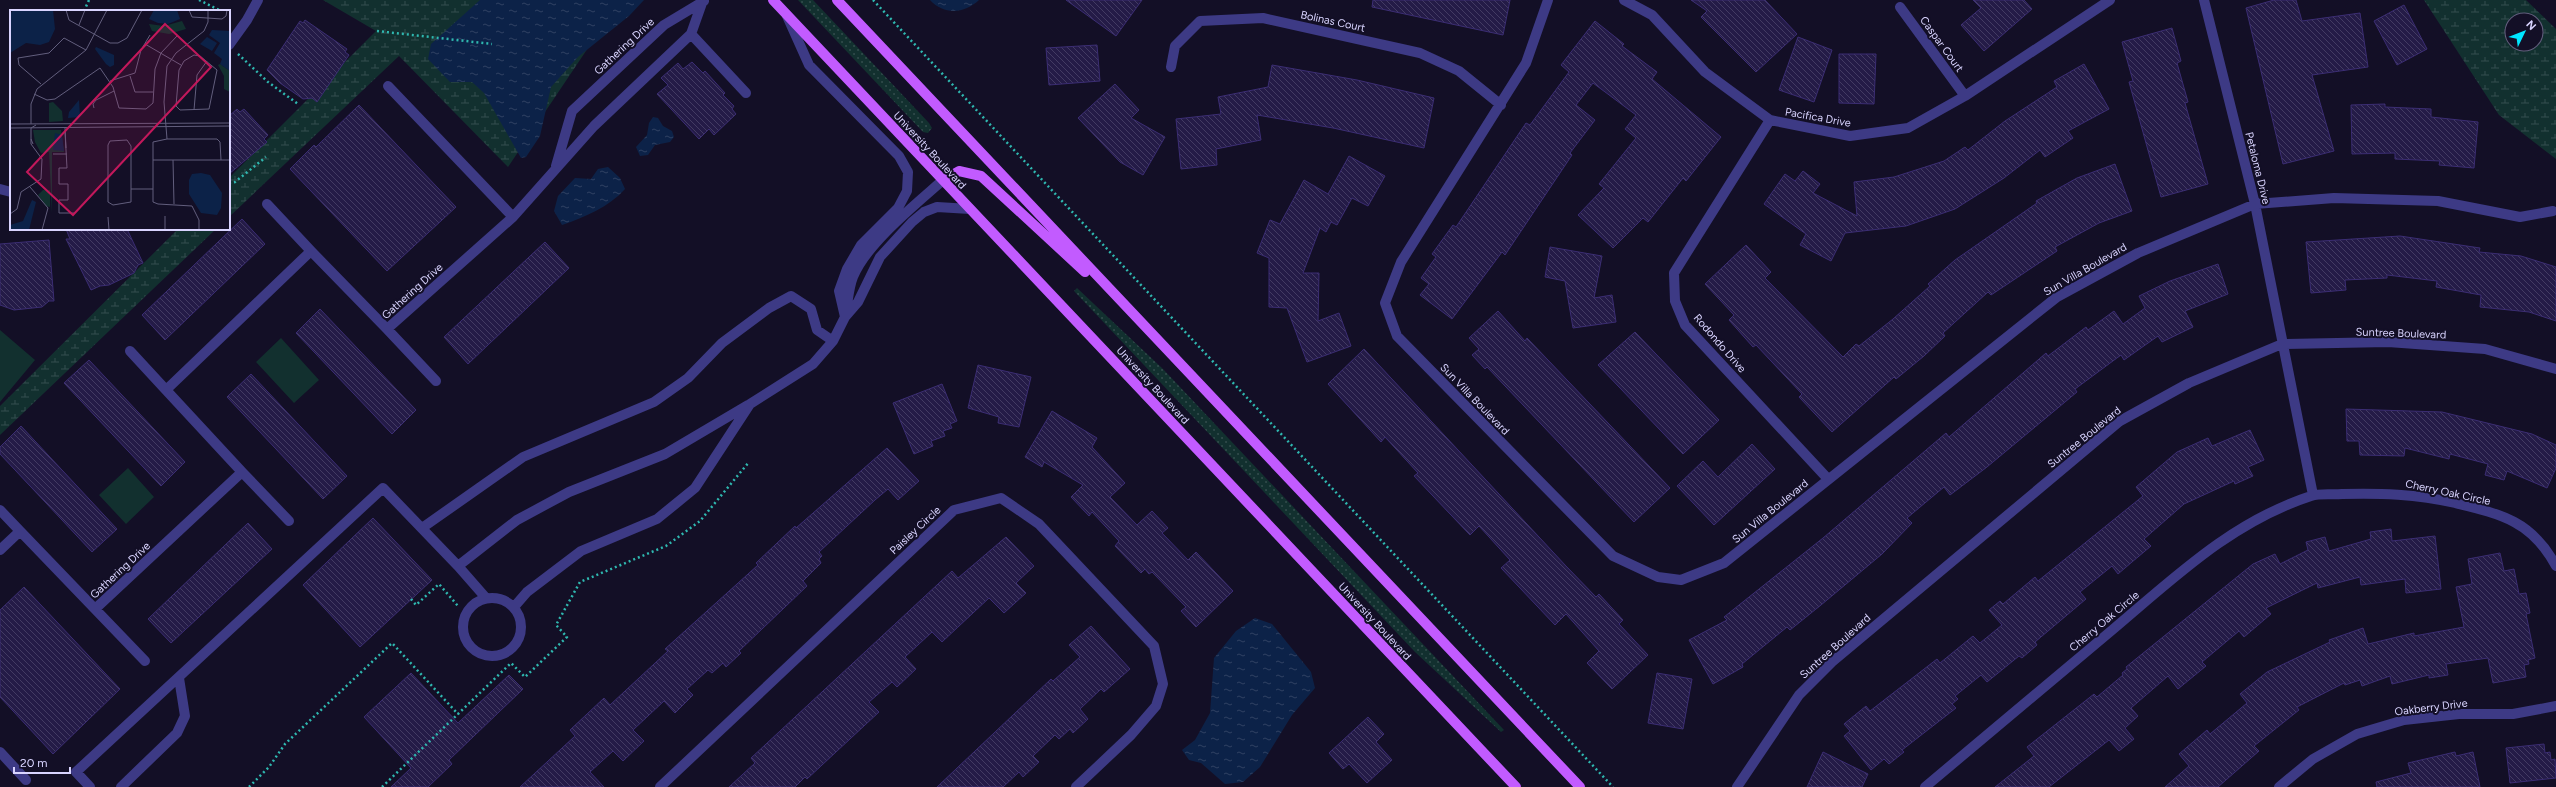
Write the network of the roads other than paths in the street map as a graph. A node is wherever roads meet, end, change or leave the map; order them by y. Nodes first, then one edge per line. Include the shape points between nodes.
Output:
1 (258, 0) edge
2 (773, 0) edge
3 (837, 0) edge
4 (1548, 0) edge
5 (1624, 0) edge
6 (2110, 0) edge
7 (2204, 0) edge
8 (704, 2) edge
9 (1900, 7) dead end
10 (787, 15) junction
11 (692, 34) junction
12 (231, 47) edge
13 (1171, 66) dead end
14 (388, 86) dead end
15 (746, 93) dead end
16 (1965, 96) junction
17 (1501, 105) junction
18 (1770, 120) junction
19 (555, 168) junction
20 (943, 180) junction
21 (0, 189) edge
22 (10, 192) edge
23 (267, 204) dead end
24 (2255, 204) junction
25 (970, 209) junction
26 (2553, 212) dead end
27 (513, 217) junction
28 (311, 251) junction
29 (845, 317) junction
30 (1145, 328) junction
31 (387, 329) junction
32 (833, 341) junction
33 (2282, 344) junction
34 (130, 351) dead end
35 (2556, 369) edge
36 (436, 381) dead end
37 (166, 390) junction
38 (750, 404) junction
39 (242, 472) junction
40 (1828, 479) junction
41 (2313, 495) junction
42 (0, 510) edge
43 (290, 521) dead end
44 (422, 528) junction
45 (20, 531) junction
46 (0, 550) edge
47 (458, 566) junction
48 (2556, 566) edge
49 (486, 598) junction
50 (514, 607) junction
51 (95, 608) junction
52 (145, 661) dead end
53 (179, 678) junction
54 (2556, 706) edge
55 (0, 752) edge
56 (26, 780) dead end
57 (90, 787) edge
58 (121, 787) edge
59 (660, 787) edge
60 (1076, 787) edge
61 (1516, 787) edge
62 (1580, 787) edge
63 (1737, 787) edge
64 (1925, 787) edge
65 (2279, 787) edge

1 - 12 street
2 - 10 main road, University Boulevard
3 - 30 main road
4 - 17 street, Sun Villa Boulevard via 1526,63
5 - 18 street, Pacifica Drive via 1652,15 1705,72
6 - 16 street, Pacifica Drive
7 - 24 street, Petaloma Drive
8 - 11 street
8 - 19 street, Gathering Drive via 664,25 572,111
9 - 16 street, Caspar Court
10 - 20 main road, University Boulevard
10 - 29 street via 809,65 899,156 908,172 907,191 898,208 861,245 847,269 839,291
11 - 15 street
11 - 19 street, Gathering Drive via 594,126
13 - 17 street, Bolinas Court via 1175,46 1200,21 1263,18 1420,53 1459,71
14 - 27 street
16 - 18 street, Pacifica Drive via 1908,128 1850,136
17 - 40 street, Sun Villa Boulevard via 1401,262 1385,303 1397,336 1613,556 1658,577 1681,580 1724,563
18 - 40 street, Rodondo Drive via 1674,273 1675,301 1685,325
19 - 27 street, Gathering Drive
20 - 25 main road, University Boulevard
20 - 29 street via 889,230 867,255 853,277
20 - 30 main road via 959,171 981,176
21 - 22 street
23 - 28 street, Gathering Drive
24 - 26 street, Sun Villa Boulevard via 2334,198 2438,201 2520,217
24 - 33 street, Petaloma Drive
24 - 40 street, Sun Villa Boulevard via 2138,253 2056,297
25 - 29 street via 937,207 924,212 912,222 880,257 858,302
25 - 61 main road, University Boulevard
27 - 31 street, Gathering Drive
28 - 31 street, Gathering Drive
28 - 37 street
29 - 32 street
30 - 62 main road
31 - 36 street
32 - 38 street via 813,364
32 - 44 street via 817,330 811,309 791,296 769,308 722,343 688,378 654,402 523,457
33 - 35 street, Suntree Boulevard via 2388,342 2485,349
33 - 41 street
33 - 63 street, Suntree Boulevard via 2189,383 2120,421 1832,662 1799,695
34 - 37 street
37 - 39 street
38 - 47 street via 665,454 569,492 517,520
38 - 50 street via 695,488 657,519 581,550 528,592
39 - 43 street
39 - 51 street, Gathering Drive
41 - 48 street, Cherry Oak Circle via 2388,492 2432,498 2500,515 2522,525 2536,536
41 - 64 street, Cherry Oak Circle via 2250,521 2196,560
42 - 45 street, Gathering Drive
44 - 47 street
44 - 53 street via 383,488
45 - 46 street
45 - 51 street, Gathering Drive
47 - 49 street
49 - 50 street via 506,601
49 - 50 street via 470,608 463,625 469,643 484,654 503,654 517,642 521,624
51 - 52 street
53 - 57 street via 76,772
53 - 58 street via 185,716 177,733
54 - 65 street, Oakberry Drive via 2513,714 2459,714 2404,720 2357,734 2313,759
55 - 56 street
59 - 60 street, Paisley Circle via 954,510 1001,498 1039,524 1154,646 1163,684 1156,706 1131,735

